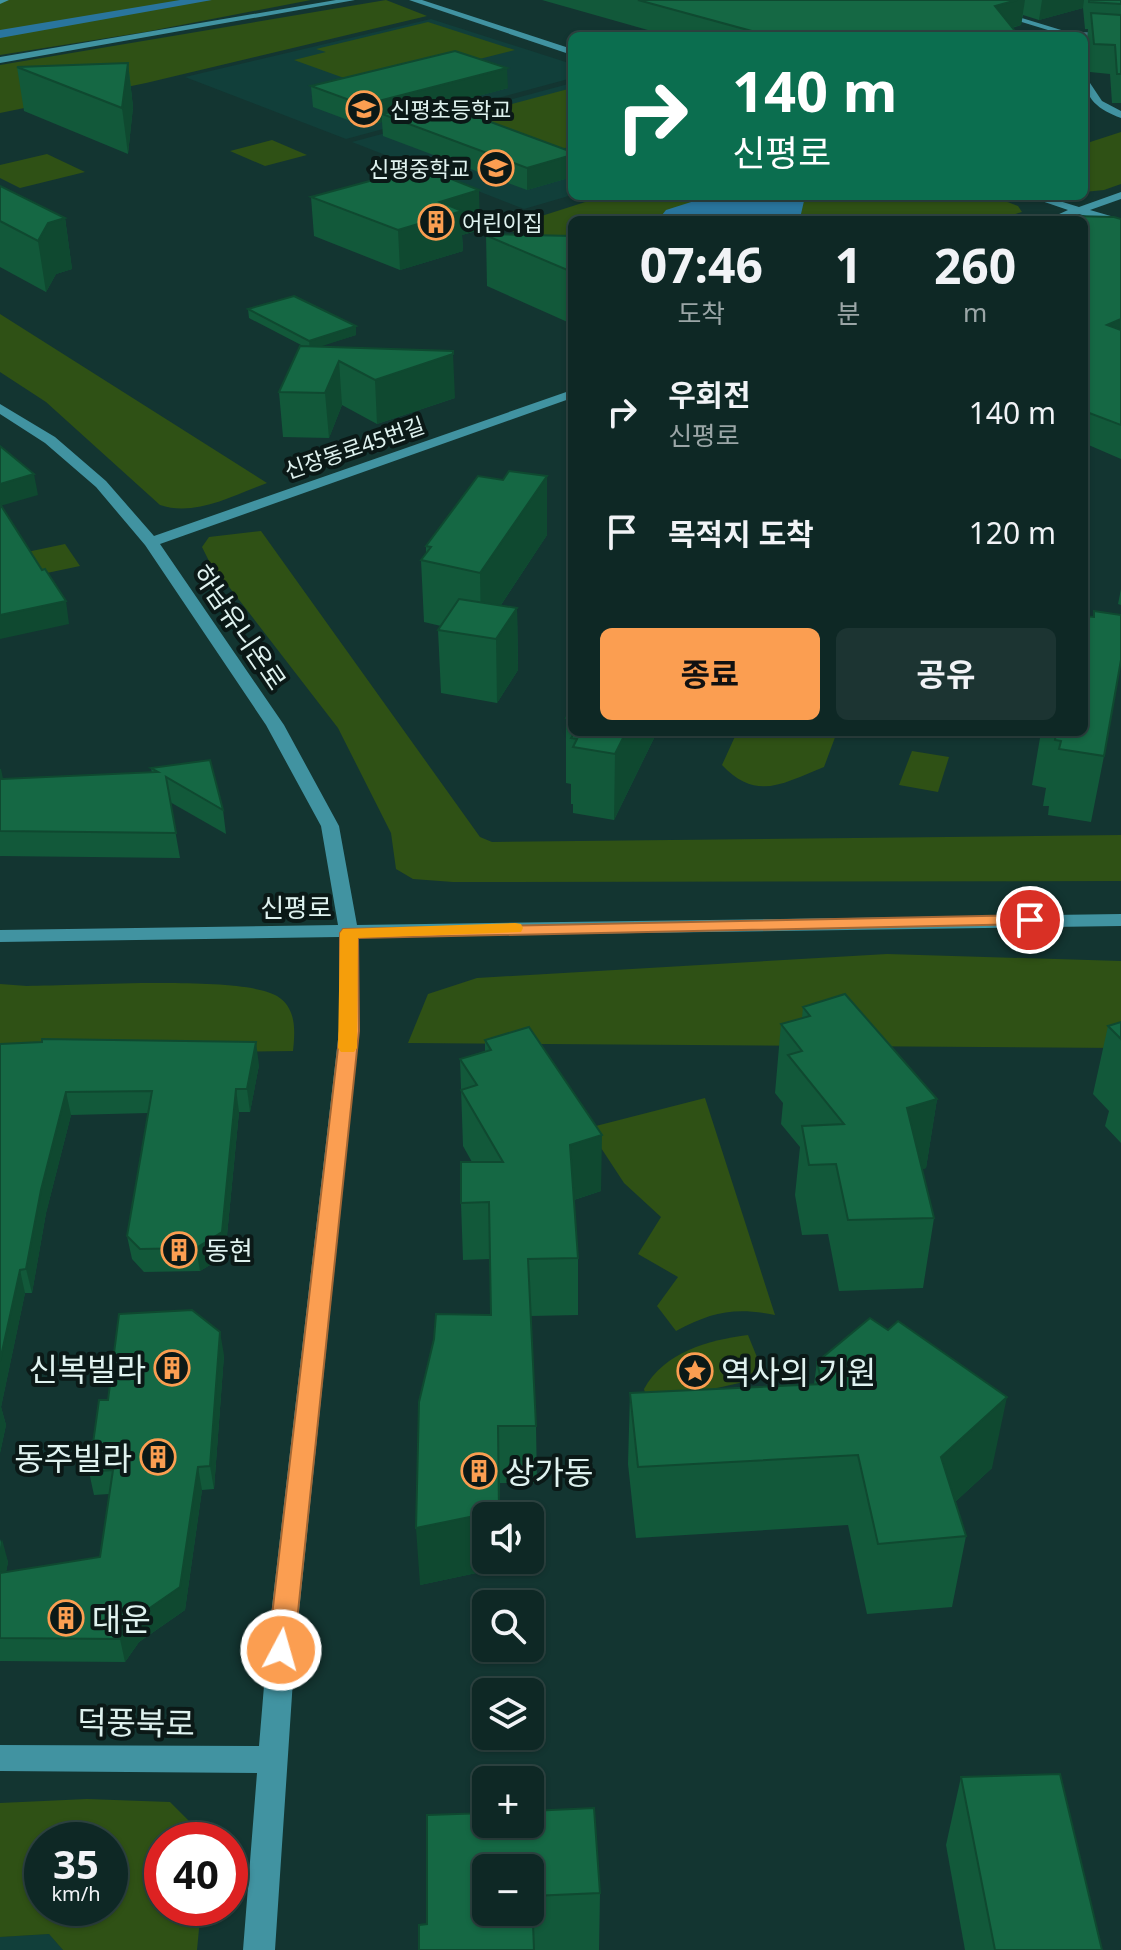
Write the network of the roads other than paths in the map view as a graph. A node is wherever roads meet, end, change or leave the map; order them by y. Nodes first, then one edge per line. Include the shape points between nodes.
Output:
1 (351, 0) edge
2 (413, 0) edge
3 (953, 0) edge
4 (1056, 32) edge
5 (1088, 36) edge
6 (1121, 37) edge
7 (568, 51) edge
8 (0, 60) edge
9 (1088, 84) edge
10 (1119, 114) edge
11 (1121, 195) edge
12 (1046, 200) edge
13 (1080, 210) junction
14 (1063, 216) edge
15 (1121, 223) edge
16 (568, 395) edge
17 (0, 408) edge
18 (151, 542) junction
19 (1121, 920) edge
20 (349, 933) junction
21 (0, 936) edge
22 (0, 1758) edge
23 (272, 1760) junction
24 (259, 1950) edge

1 - 8 street
2 - 7 street
3 - 4 street
5 - 6 street
9 - 10 street via 1098,103
11 - 13 street
12 - 13 street
13 - 14 street
13 - 15 street
16 - 18 street, 신장동로45번길
17 - 18 street, 하남유니온로 via 50,440 101,484
18 - 20 street, 하남유니온로 via 275,725 330,826
19 - 20 street, 신평로
20 - 21 street, 신평로
20 - 23 street, 하남유니온로 via 349,1031
22 - 23 street, 덕풍북로
23 - 24 street, 하남유니온로

